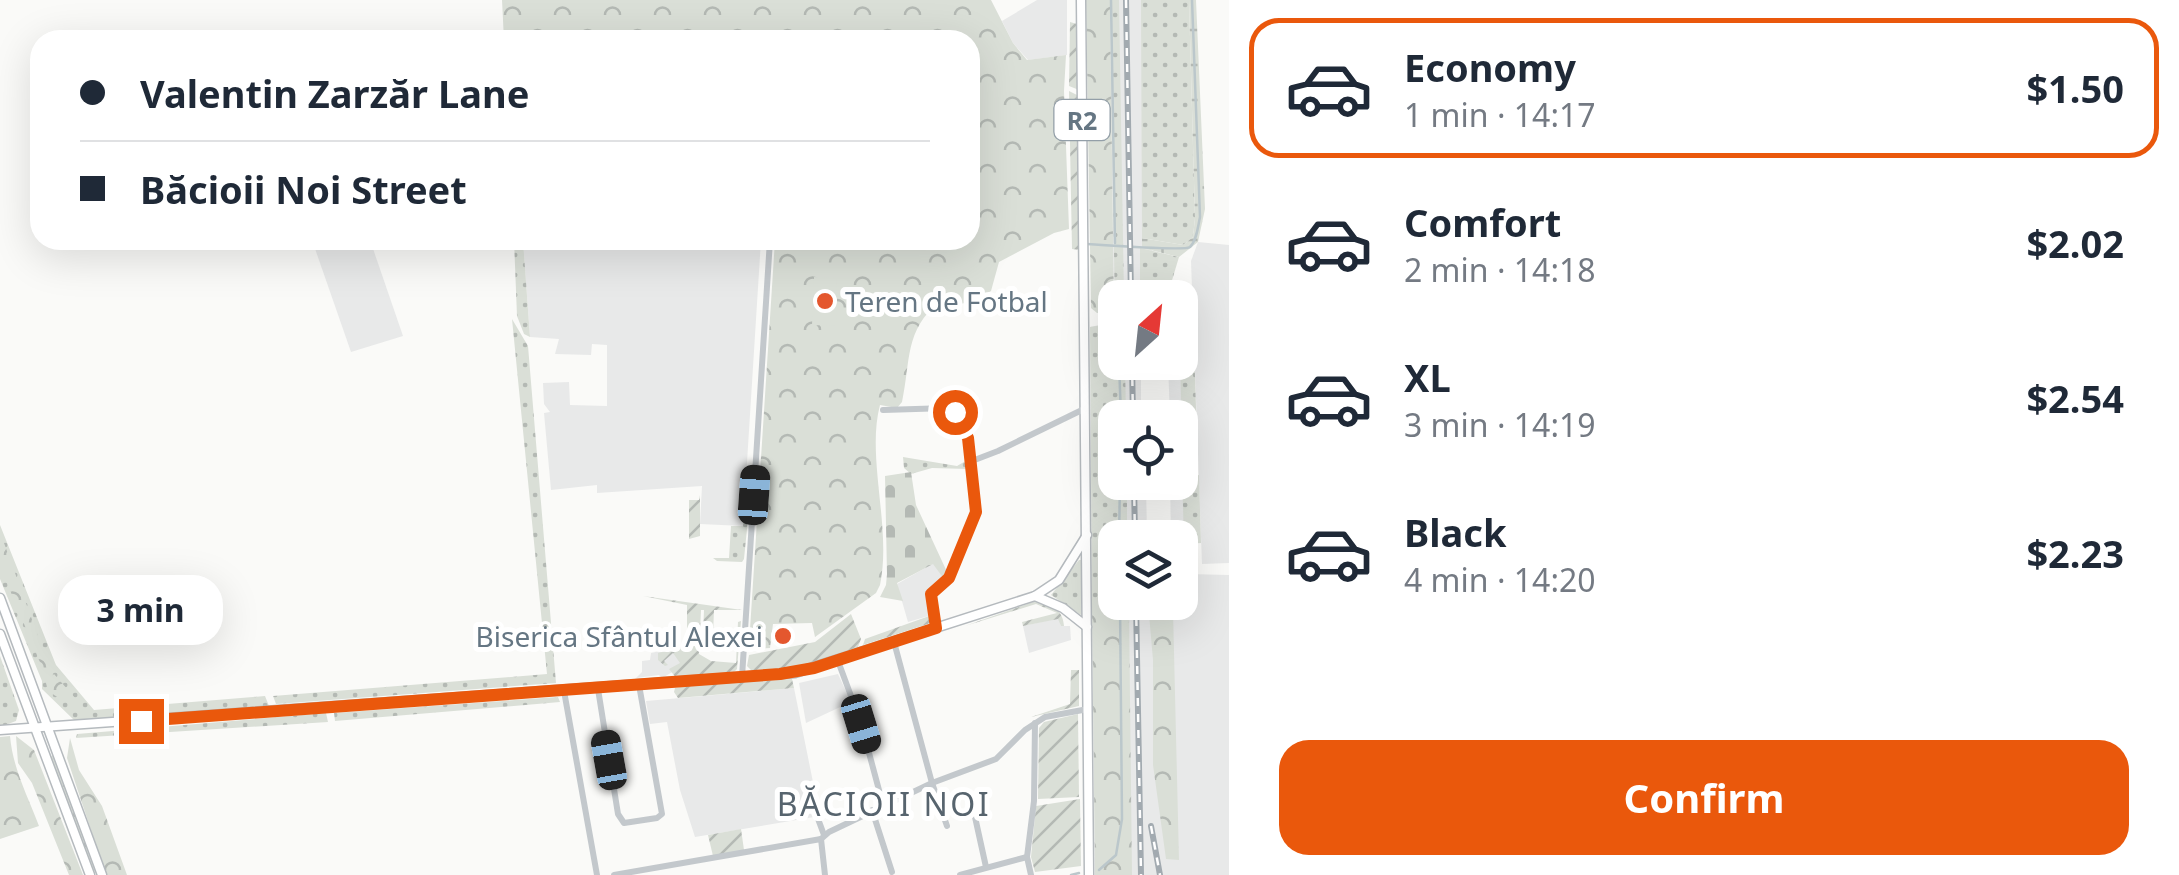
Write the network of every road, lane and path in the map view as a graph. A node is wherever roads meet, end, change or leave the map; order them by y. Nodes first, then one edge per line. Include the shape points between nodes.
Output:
1 (1081, 0) edge
2 (769, 250) edge
3 (1084, 409) junction
4 (883, 410) dead end
5 (972, 461) junction
6 (1087, 535) junction
7 (1036, 596) junction
8 (0, 598) edge
9 (1087, 627) junction
10 (936, 628) junction
11 (0, 634) edge
12 (894, 642) junction
13 (838, 661) junction
14 (742, 677) junction
15 (639, 685) junction
16 (598, 689) junction
17 (564, 691) junction
18 (1088, 709) junction
19 (1036, 721) junction
20 (49, 726) junction
21 (33, 728) junction
22 (0, 730) edge
23 (932, 782) junction
24 (883, 805) junction
25 (814, 808) dead end
26 (872, 810) junction
27 (975, 817) dead end
28 (947, 826) dead end
29 (823, 838) junction
30 (1028, 857) junction
31 (986, 867) junction
32 (892, 872) dead end
33 (90, 875) edge
34 (102, 875) edge
35 (597, 875) edge
36 (614, 875) edge
37 (825, 875) edge
38 (960, 875) edge
39 (1031, 875) edge
40 (1089, 875) edge

1 - 3 main road, R2
2 - 14 street
3 - 5 street
3 - 6 main road, R2
4 - 5 street via 952,410
5 - 10 street via 976,512 949,578 931,594
6 - 7 main road via 1064,575
6 - 9 main road
7 - 9 main road
7 - 10 main road
8 - 20 main road
9 - 18 main road
10 - 12 main road
11 - 21 main road
12 - 13 main road
12 - 23 street
13 - 14 main road
13 - 24 street
14 - 15 main road
15 - 16 main road
15 - 16 street via 662,814 624,823
16 - 17 main road
17 - 20 main road
17 - 35 street
18 - 19 street
18 - 40 main road
19 - 23 street via 996,759
19 - 30 street
20 - 21 main road
20 - 34 main road
21 - 22 main road
21 - 33 main road
23 - 24 street
23 - 28 street
24 - 26 street
25 - 29 street
26 - 29 street
26 - 32 street
27 - 31 street
29 - 36 street
29 - 37 street
30 - 31 street
30 - 39 street
31 - 38 street

